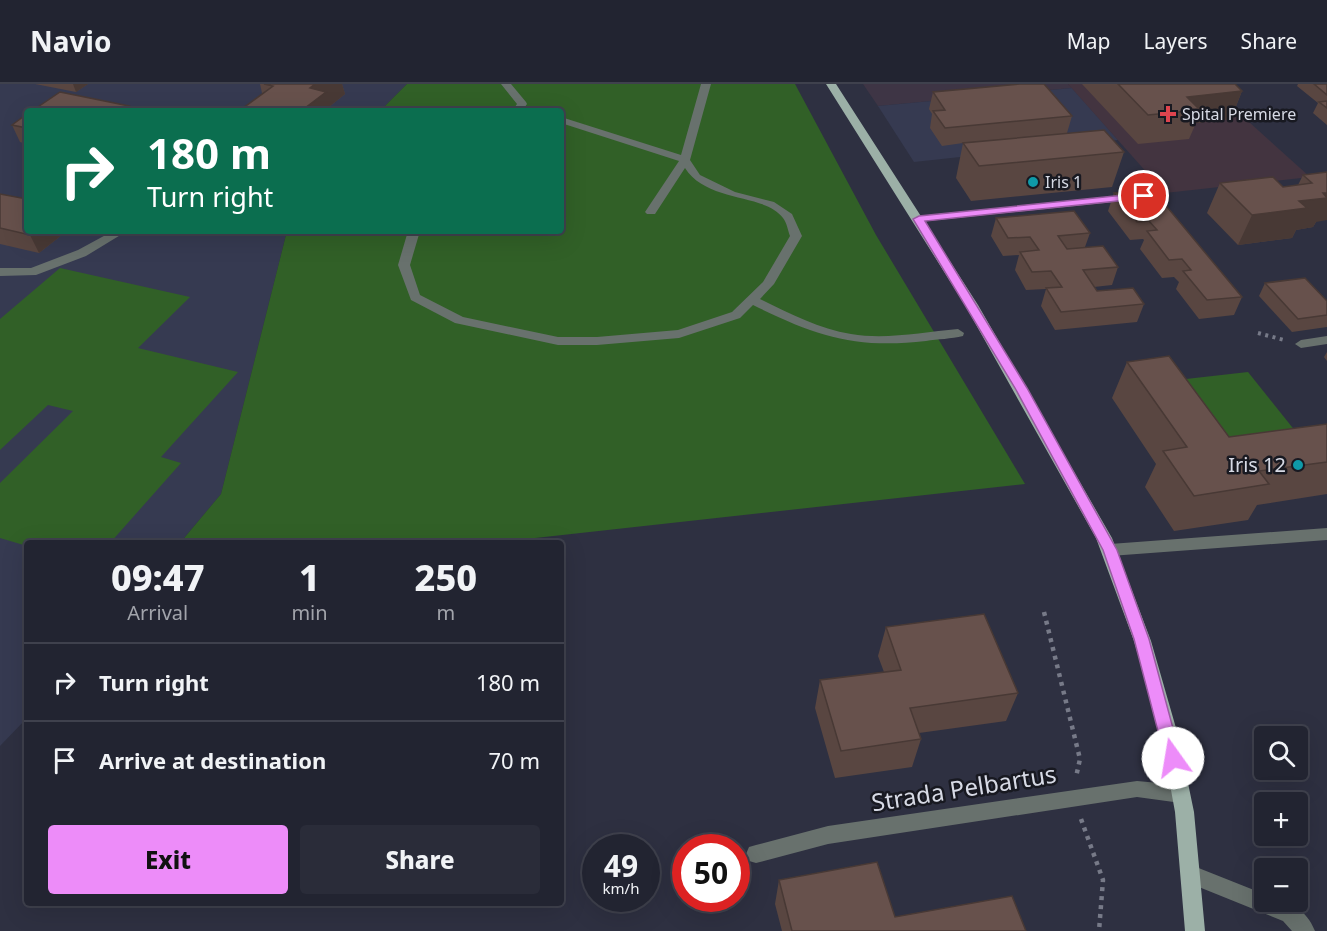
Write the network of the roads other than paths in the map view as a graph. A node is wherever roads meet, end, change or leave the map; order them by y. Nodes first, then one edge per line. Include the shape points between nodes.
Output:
1 (506, 84) edge
2 (706, 84) edge
3 (831, 84) edge
4 (521, 108) edge
5 (564, 121) edge
6 (685, 160) junction
7 (1144, 196) edge
8 (651, 212) dead end
9 (919, 219) junction
10 (116, 234) edge
11 (413, 234) edge
12 (0, 272) edge
13 (752, 300) junction
14 (958, 333) dead end
15 (1327, 340) edge
16 (1301, 344) dead end
17 (1327, 534) edge
18 (1110, 550) junction
19 (1181, 794) junction
20 (756, 854) dead end
21 (1191, 874) junction
22 (1195, 931) edge
23 (1305, 931) edge

1 - 4 street
2 - 6 street
3 - 9 main road
5 - 6 street
6 - 8 street
6 - 13 street via 696,177 731,194 770,204 788,216 796,236 768,284
7 - 9 street
9 - 18 main road via 1021,388
10 - 12 street via 82,253 32,272
11 - 13 street via 404,266 415,297 459,320 558,341 679,334 736,315
13 - 14 street via 798,322 852,338
15 - 16 street
17 - 18 street
18 - 19 main road via 1141,639
19 - 20 street, Strada Pelbartus via 1137,789 828,836
19 - 21 main road
21 - 22 main road
21 - 23 street via 1290,915

